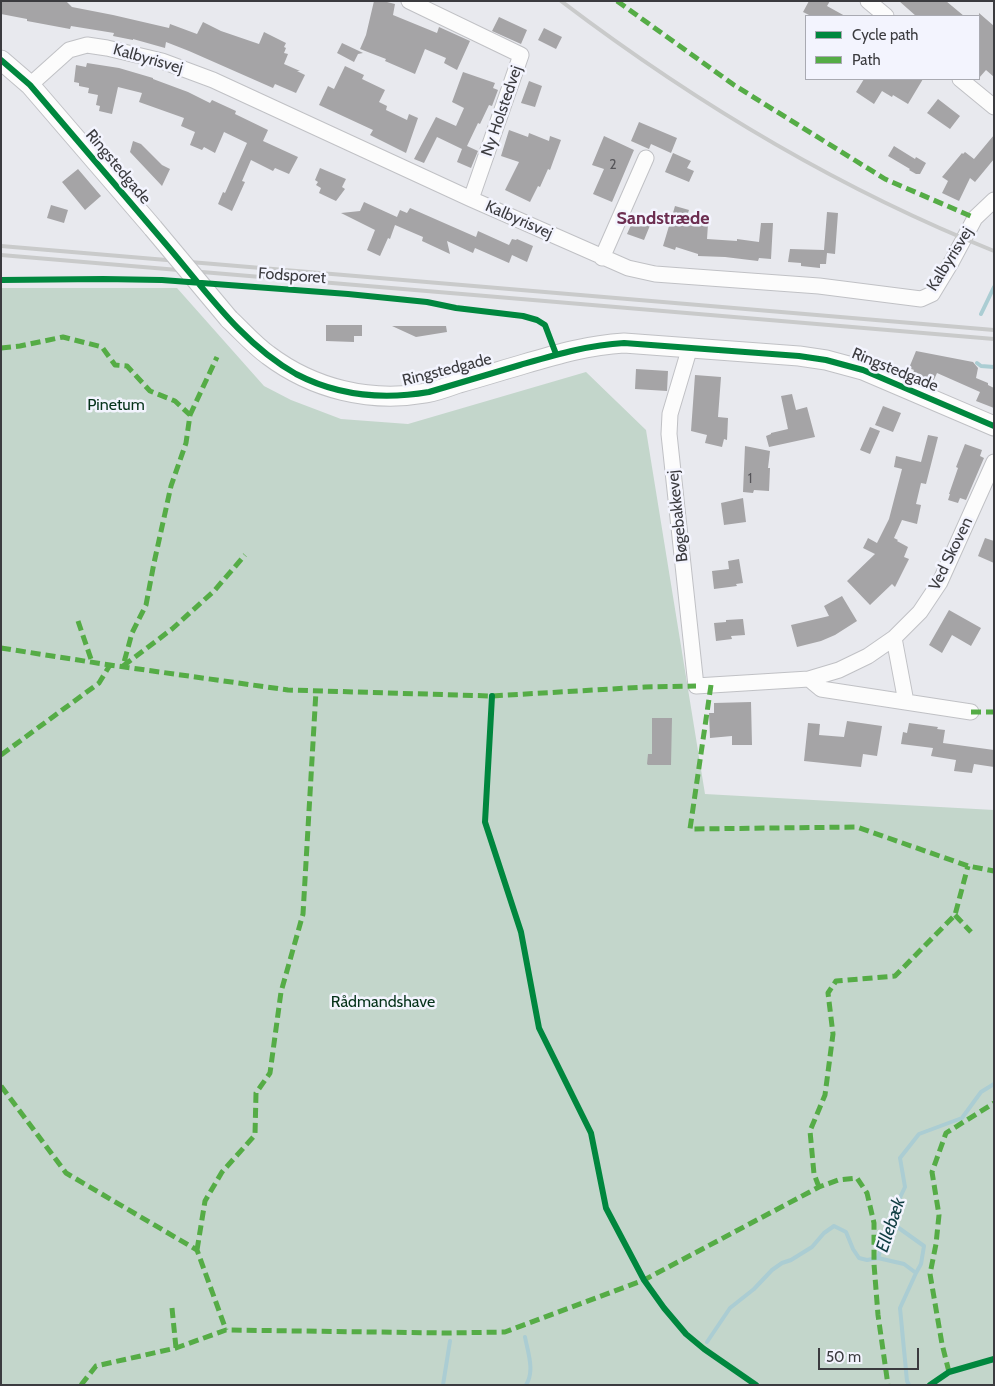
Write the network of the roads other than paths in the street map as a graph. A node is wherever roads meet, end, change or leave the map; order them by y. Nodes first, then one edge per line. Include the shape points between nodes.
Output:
1 (409, 1) edge
2 (868, 1) edge
3 (885, 15) edge
4 (1, 60) edge
5 (961, 80) edge
6 (30, 85) junction
7 (994, 107) edge
8 (646, 158) dead end
9 (471, 199) junction
10 (994, 200) edge
11 (602, 258) junction
12 (690, 347) junction
13 (994, 426) edge
14 (994, 462) edge
15 (894, 638) junction
16 (809, 679) junction
17 (696, 686) joint
18 (906, 702) junction
19 (971, 712) dead end

1 - 9 street, Ny Holstedvej via 521,55
2 - 3 street
4 - 6 street, Ringstedgade
5 - 7 street
6 - 9 street, Kalbyrisvej via 69,50 87,45 162,60
6 - 12 street, Ringstedgade, bridge via 229,319 268,355 312,381 361,395 398,397 429,392 556,354 602,344
8 - 11 street
9 - 11 street, Kalbyrisvej
10 - 11 street, Kalbyrisvej via 975,218 932,294 921,299 819,286 655,274
12 - 13 street, Ringstedgade via 820,358 845,364
12 - 17 street, Bøgebakkevej via 670,414 669,434
14 - 15 street, Ved Skoven via 940,582 920,612
15 - 16 street, Ved Skoven via 846,667
15 - 18 street
16 - 17 street, Ved Skoven
16 - 18 street, Ved Skoven via 821,688
18 - 19 street, Ved Skoven

